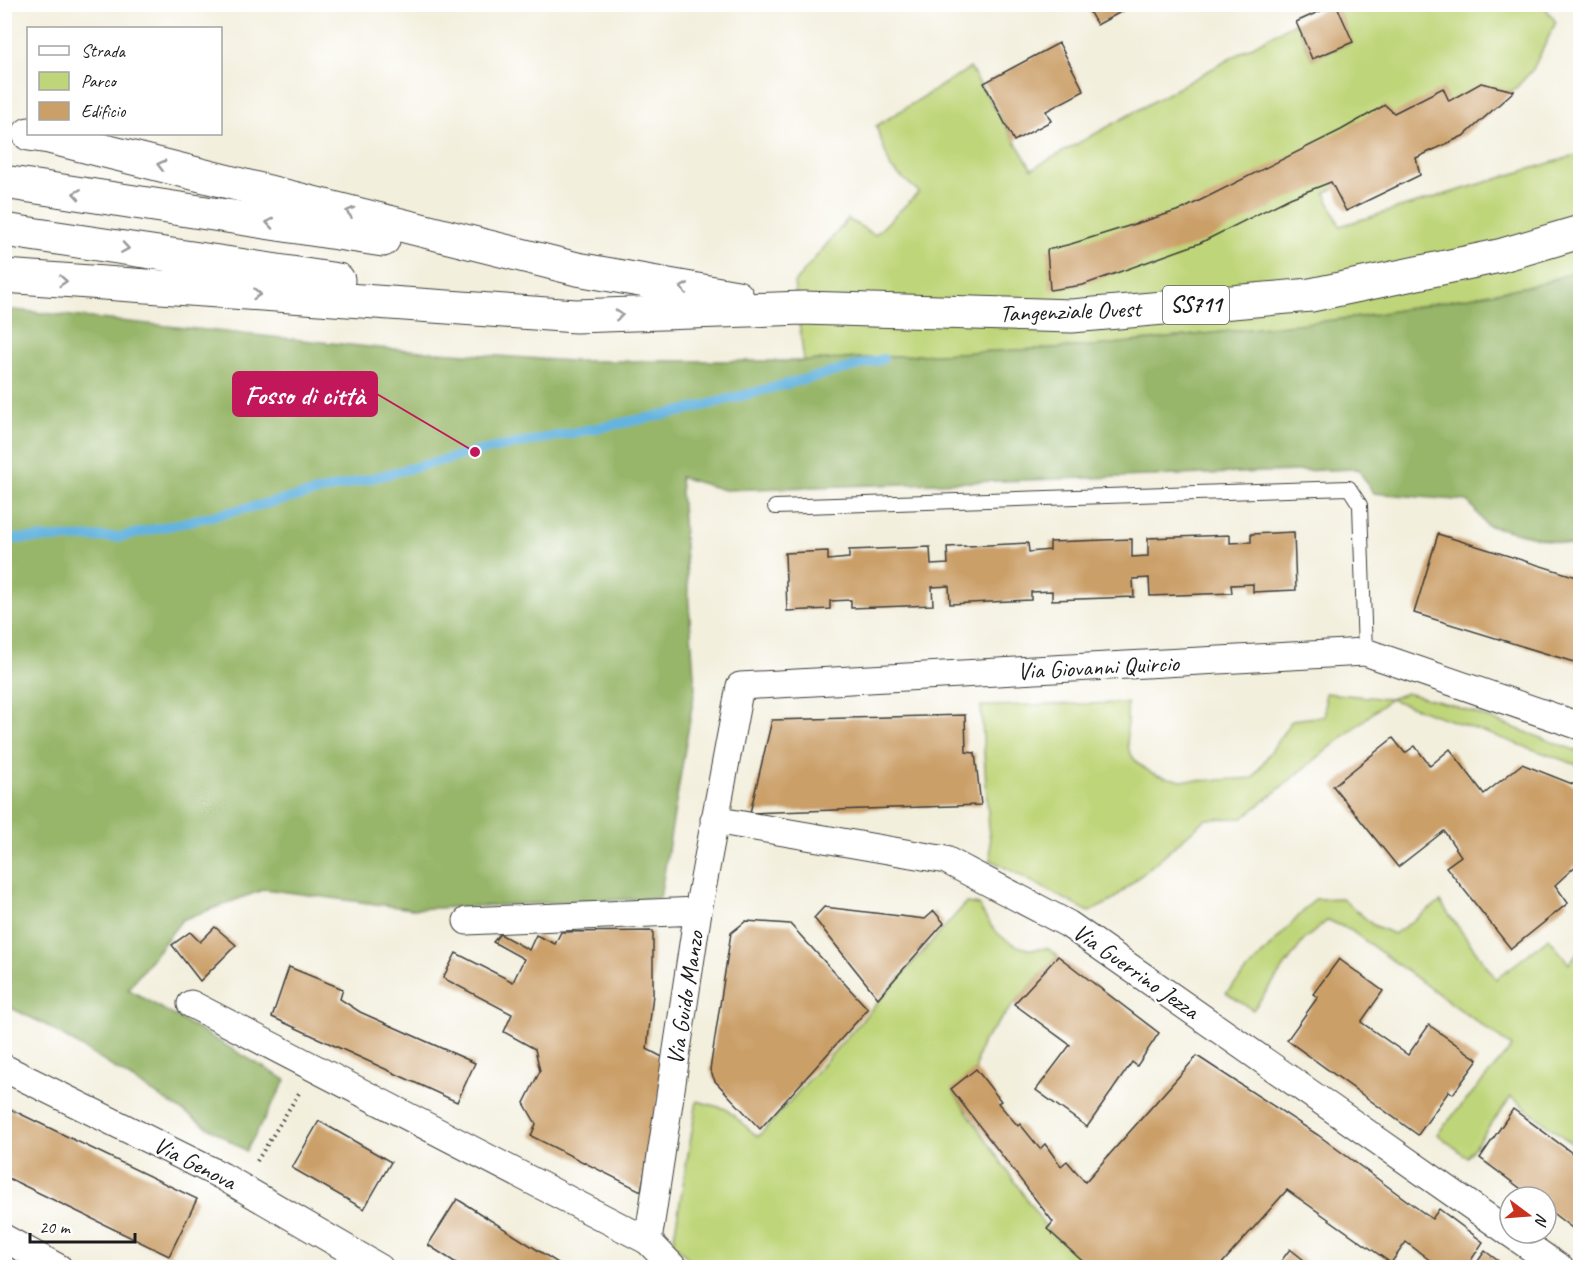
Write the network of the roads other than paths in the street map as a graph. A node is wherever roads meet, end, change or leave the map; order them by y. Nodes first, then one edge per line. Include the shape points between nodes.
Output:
1 (4, 129) edge
2 (27, 134) edge
3 (34, 135) edge
4 (4, 182) edge
5 (4, 230) edge
6 (1581, 232) edge
7 (577, 269) junction
8 (4, 276) edge
9 (803, 308) junction
10 (576, 316) junction
11 (775, 507) dead end
12 (1365, 652) junction
13 (1581, 726) edge
14 (714, 820) junction
15 (698, 911) junction
16 (467, 921) dead end
17 (190, 1004) dead end
18 (4, 1068) edge
19 (1498, 1225) edge
20 (4, 1238) edge
21 (648, 1241) junction
22 (1527, 1245) edge
23 (59, 1268) edge
24 (381, 1268) edge
25 (674, 1268) edge
26 (1560, 1268) edge

1 - 2 main road
7 -> 3 main road
7 -> 4 main road
5 -> 10 main road
6 - 9 main road, Tangenziale Ovest / SS711 via 1498,256 1311,295 1072,316
9 -> 7 main road
8 -> 10 main road
10 -> 9 main road
11 - 12 lane via 1349,488 1359,505
12 - 13 street, Via Giovanni Quircio
12 - 14 street, Via Giovanni Quircio via 741,686
14 - 15 street
14 - 19 street, Via Guerrino Jezza via 956,865 1068,924
15 - 16 street, Via Guido Manzo
15 - 21 street, Via Guido Manzo
17 - 21 street
18 - 24 street, Via Genova via 242,1187
20 - 23 street
21 - 25 street
22 - 26 street, Via Guerrino Jezza

